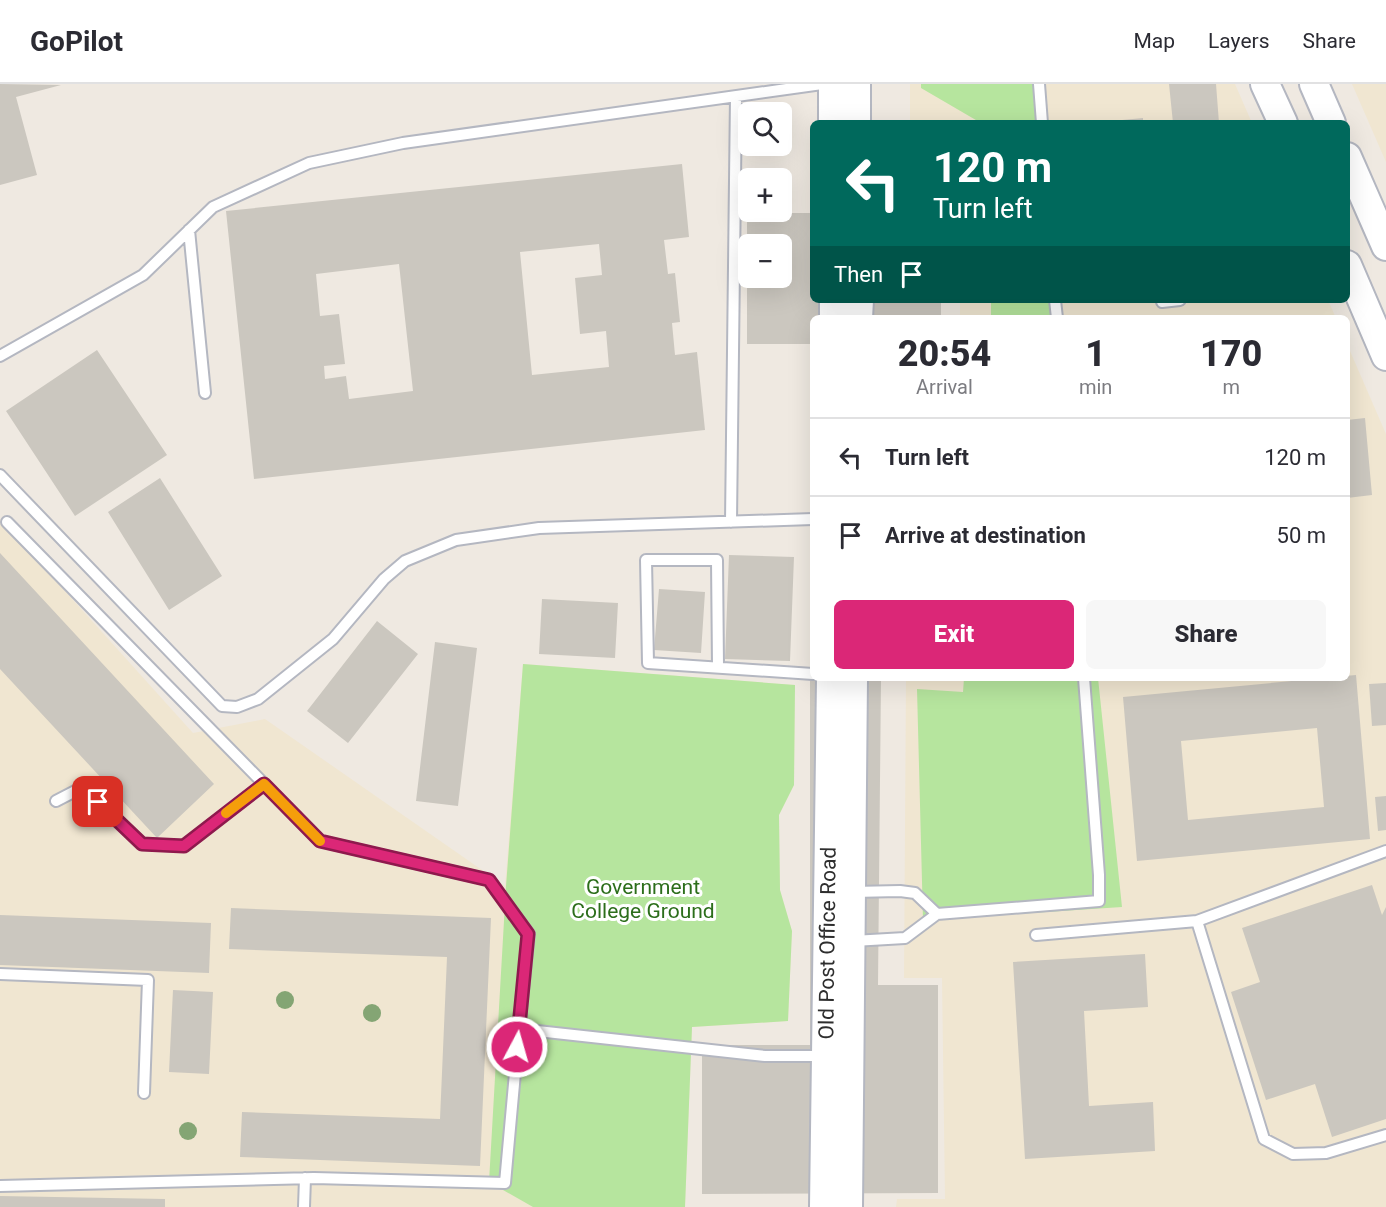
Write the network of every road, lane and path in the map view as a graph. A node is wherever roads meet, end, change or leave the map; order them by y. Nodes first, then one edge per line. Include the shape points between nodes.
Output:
1 (822, 84) edge
2 (832, 84) edge
3 (856, 84) edge
4 (1039, 84) edge
5 (1265, 84) edge
6 (1314, 84) edge
7 (736, 96) junction
8 (833, 120) edge
9 (856, 120) edge
10 (1042, 120) edge
11 (1282, 120) edge
12 (1330, 120) edge
13 (1350, 163) edge
14 (189, 230) junction
15 (1386, 246) edge
16 (1350, 277) edge
17 (0, 356) edge
18 (1386, 356) edge
19 (205, 393) dead end
20 (0, 475) edge
21 (810, 519) edge
22 (7, 522) dead end
23 (731, 522) junction
24 (718, 666) junction
25 (810, 674) edge
26 (831, 681) edge
27 (853, 681) edge
28 (1084, 681) edge
29 (264, 784) junction
30 (56, 801) dead end
31 (1386, 851) edge
32 (850, 892) junction
33 (937, 914) junction
34 (1197, 921) junction
35 (1036, 934) dead end
36 (850, 941) junction
37 (0, 974) edge
38 (519, 1029) junction
39 (838, 1056) junction
40 (144, 1093) dead end
41 (1386, 1135) edge
42 (305, 1178) junction
43 (0, 1186) edge
44 (304, 1207) edge
45 (824, 1207) edge
46 (848, 1207) edge

1 - 7 lane
2 - 8 street
3 - 9 street
4 - 10 lane
5 - 11 street
6 - 12 street
7 - 14 lane via 403,143 309,163 213,207
7 - 23 lane
13 - 15 street via 1374,206
14 - 17 lane via 143,275
14 - 19 lane
16 - 18 street
20 - 23 lane via 222,706 230,707 258,699 285,678 333,639 384,579 405,561 429,549 456,540 539,528
21 - 23 lane
22 - 29 lane
24 - 24 lane via 648,663 646,560 717,560
24 - 25 lane
26 - 39 street, Old Post Office Road
27 - 32 street, Old Post Office Road
28 - 33 lane via 1099,902
29 - 30 lane via 184,846 142,844 84,787
29 - 38 lane via 320,841 489,880 528,934
31 - 34 lane
32 - 33 lane via 915,893
32 - 36 street, Old Post Office Road
33 - 36 lane via 905,938
34 - 35 lane
34 - 41 lane via 1264,1139 1293,1154 1326,1153
36 - 39 street, Old Post Office Road
37 - 40 lane via 148,980
38 - 39 lane via 765,1056
38 - 42 lane via 505,1183
39 - 45 street, Old Post Office Road
39 - 46 street, Old Post Office Road
42 - 43 lane
42 - 44 lane

